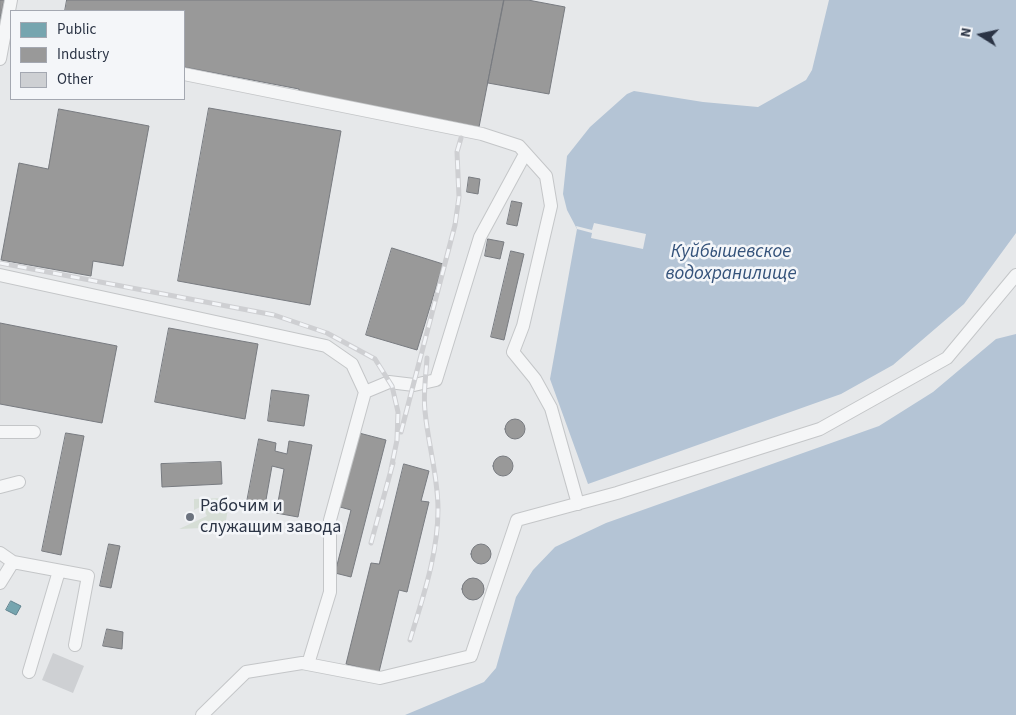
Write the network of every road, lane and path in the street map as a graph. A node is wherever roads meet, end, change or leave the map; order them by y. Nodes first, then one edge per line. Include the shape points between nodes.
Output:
1 (11, 0) edge
2 (5, 38) edge
3 (0, 59) edge
4 (185, 74) edge
5 (525, 154) junction
6 (0, 275) edge
7 (1016, 275) edge
8 (365, 392) junction
9 (0, 432) edge
10 (34, 432) dead end
11 (19, 482) dead end
12 (0, 487) edge
13 (578, 504) junction
14 (0, 553) edge
15 (13, 562) junction
16 (59, 571) junction
17 (0, 583) edge
18 (75, 645) dead end
19 (308, 664) junction
20 (29, 672) dead end
21 (202, 715) edge

1 - 2 street
2 - 3 street
4 - 5 street via 482,134 519,146
5 - 8 street via 480,237 436,380 414,385 389,382
5 - 13 street via 546,176 551,206 523,326 513,352 535,379 551,408
6 - 8 street via 326,346 352,364
7 - 13 street via 947,358 820,430
8 - 19 street via 330,520 330,592
9 - 10 street
11 - 12 street
13 - 19 street via 517,520 471,656 380,678
14 - 15 street
15 - 16 street
15 - 17 street
16 - 18 street via 88,576
16 - 20 street
19 - 21 street via 246,672

